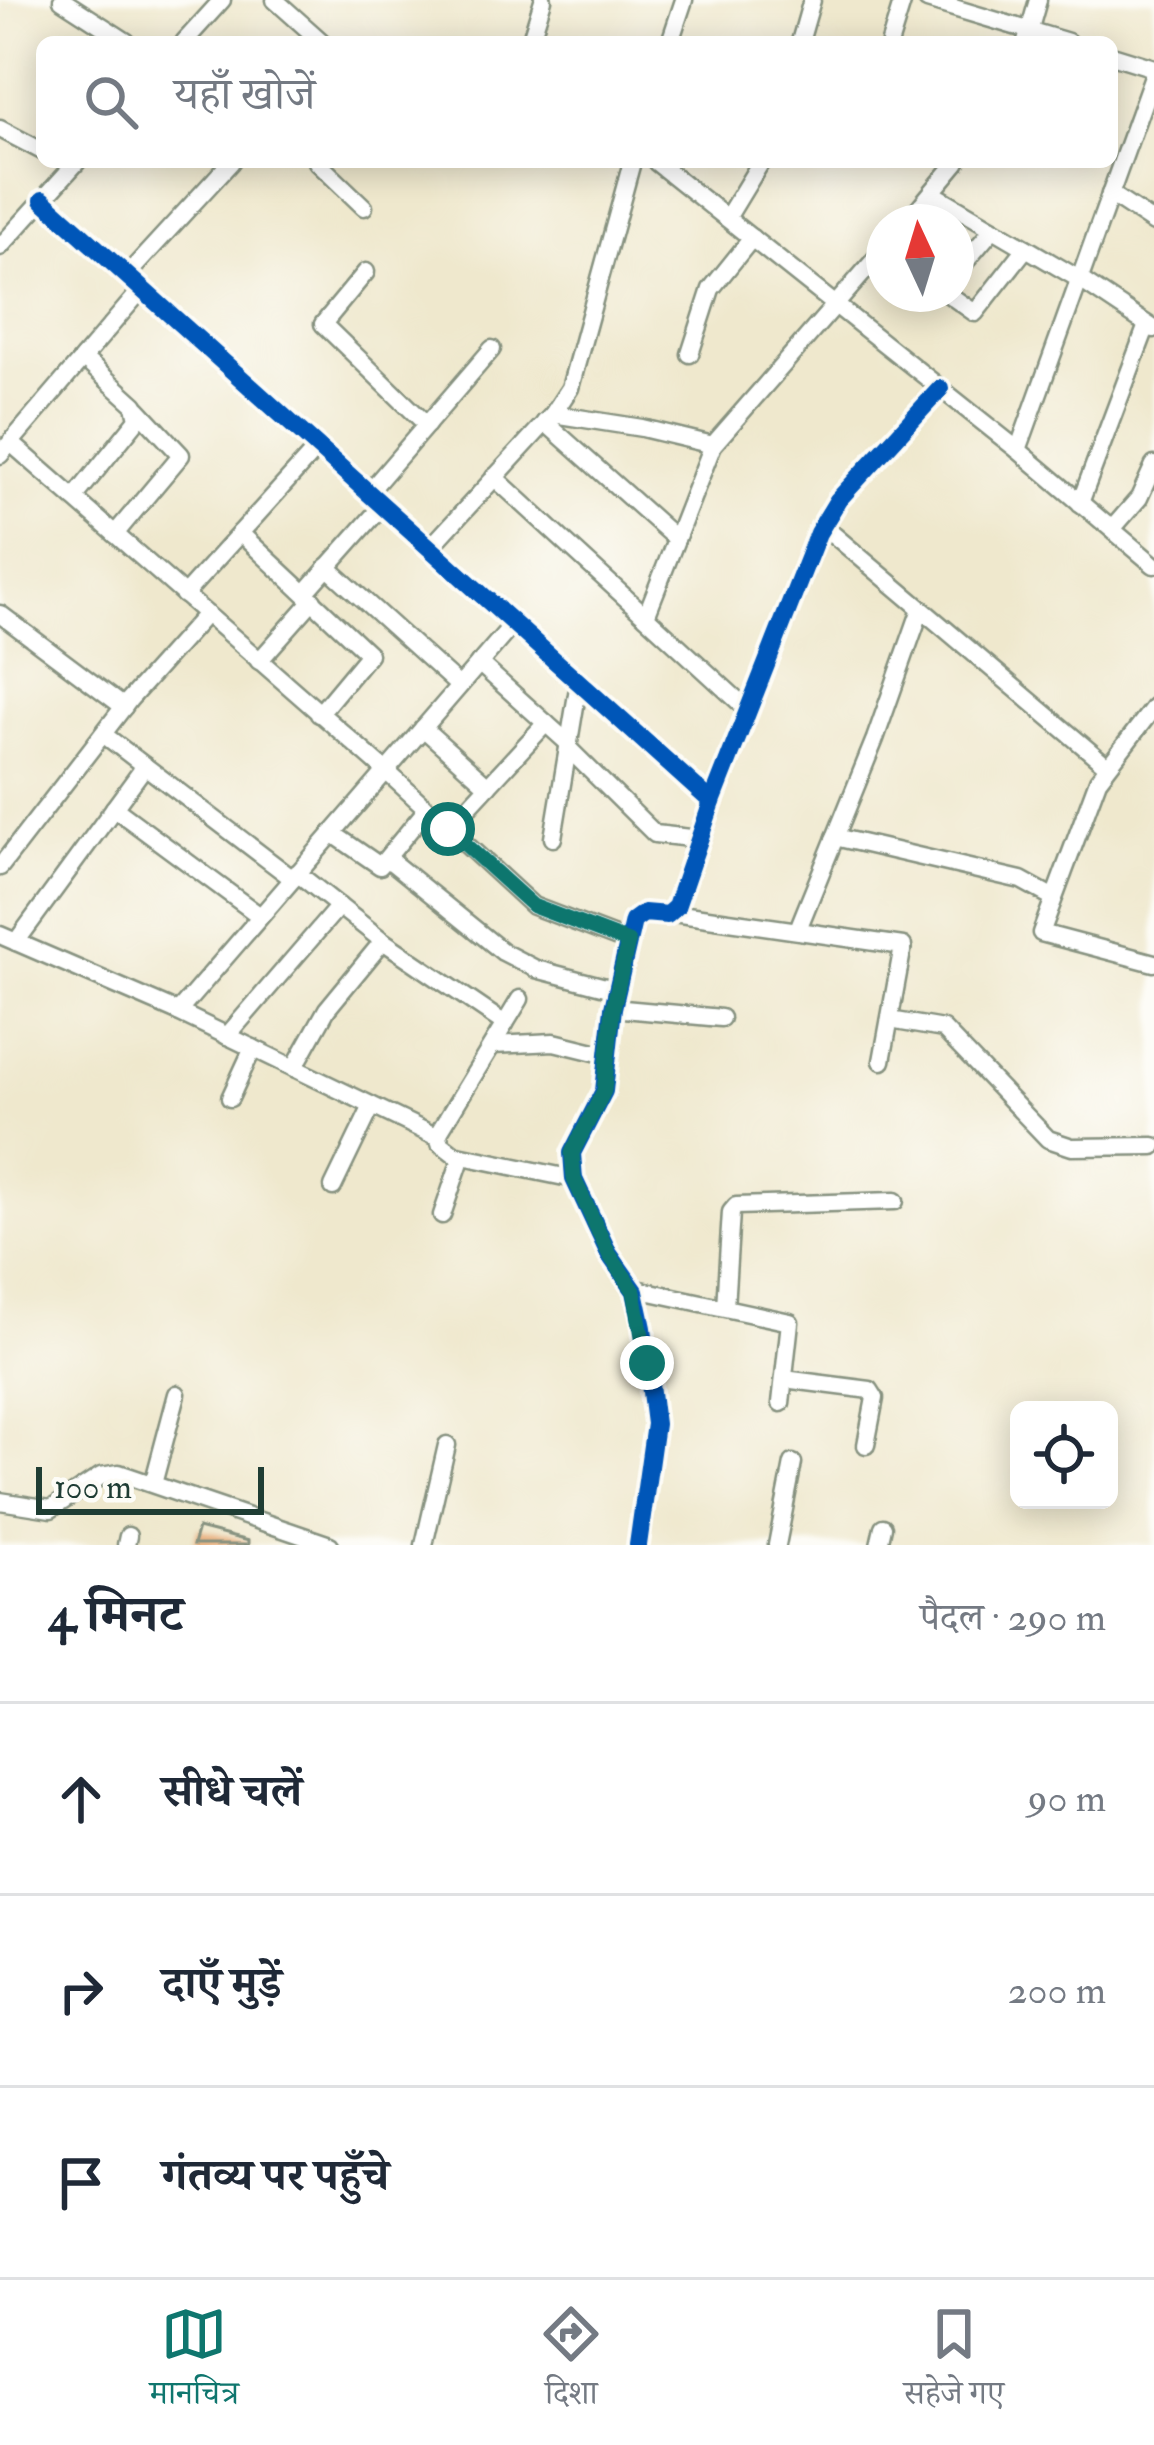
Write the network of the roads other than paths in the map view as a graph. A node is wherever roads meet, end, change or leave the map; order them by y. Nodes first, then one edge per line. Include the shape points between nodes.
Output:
1 (62, 0) edge
2 (222, 0) edge
3 (275, 0) edge
4 (543, 0) edge
5 (684, 0) edge
6 (812, 0) edge
7 (903, 0) edge
8 (927, 0) edge
9 (1038, 0) edge
10 (118, 36) edge
11 (191, 36) edge
12 (315, 36) edge
13 (532, 36) edge
14 (672, 36) edge
15 (802, 36) edge
16 (892, 36) edge
17 (1028, 36) edge
18 (1118, 58) edge
19 (1154, 71) edge
20 (1150, 98) edge
21 (0, 129) edge
22 (36, 148) edge
23 (68, 168) edge
24 (225, 168) edge
25 (323, 168) edge
26 (630, 168) edge
27 (664, 168) edge
28 (757, 168) edge
29 (952, 168) edge
30 (932, 193) junction
31 (1110, 194) junction
32 (44, 200) junction
33 (923, 204) edge
34 (364, 207) dead end
35 (727, 218) junction
36 (1154, 223) edge
37 (993, 229) junction
38 (752, 238) junction
39 (0, 247) edge
40 (1026, 248) junction
41 (974, 252) edge
42 (866, 270) edge
43 (366, 272) dead end
44 (127, 275) junction
45 (1079, 279) junction
46 (142, 289) junction
47 (836, 305) junction
48 (974, 312) edge
49 (1151, 327) edge
50 (493, 350) dead end
51 (690, 354) dead end
52 (83, 358) junction
53 (940, 388) junction
54 (138, 409) junction
55 (549, 418) junction
56 (428, 425) junction
57 (713, 445) junction
58 (318, 447) junction
59 (5, 449) edge
60 (1018, 450) junction
61 (1153, 472) edge
62 (494, 477) junction
63 (74, 498) junction
64 (375, 499) junction
65 (1080, 503) junction
66 (822, 525) junction
67 (1112, 530) junction
68 (240, 533) junction
69 (115, 534) junction
70 (676, 539) junction
71 (430, 548) junction
72 (1154, 565) edge
73 (328, 567) junction
74 (184, 595) junction
75 (309, 597) junction
76 (921, 609) junction
77 (0, 614) edge
78 (206, 614) junction
79 (646, 616) junction
80 (514, 623) junction
81 (259, 661) junction
82 (479, 664) junction
83 (579, 682) junction
84 (459, 686) junction
85 (124, 707) junction
86 (1154, 707) edge
87 (748, 710) junction
88 (319, 714) junction
89 (546, 723) junction
90 (423, 728) junction
91 (103, 734) junction
92 (568, 745) junction
93 (1106, 765) junction
94 (145, 766) junction
95 (386, 771) junction
96 (488, 786) junction
97 (712, 802) junction
98 (114, 808) junction
99 (427, 809) junction
100 (448, 829) junction
101 (332, 833) junction
102 (835, 837) junction
103 (553, 838) dead end
104 (699, 839) junction
105 (388, 859) junction
106 (0, 867) edge
107 (295, 876) junction
108 (1052, 897) junction
109 (339, 907) junction
110 (673, 913) junction
111 (260, 916) junction
112 (798, 929) junction
113 (8, 939) edge
114 (383, 941) junction
115 (628, 942) junction
116 (1154, 963) edge
117 (520, 999) dead end
118 (615, 999) junction
119 (178, 1012) junction
120 (721, 1018) dead end
121 (890, 1020) junction
122 (505, 1024) junction
123 (227, 1036) junction
124 (493, 1045) junction
125 (253, 1048) junction
126 (607, 1054) junction
127 (882, 1061) dead end
128 (294, 1068) junction
129 (230, 1098) dead end
130 (372, 1106) junction
131 (437, 1137) junction
132 (1154, 1146) edge
133 (458, 1155) junction
134 (574, 1179) junction
135 (333, 1187) dead end
136 (895, 1201) dead end
137 (442, 1215) dead end
138 (632, 1288) junction
139 (724, 1307) junction
140 (784, 1379) junction
141 (177, 1394) dead end
142 (781, 1403) dead end
143 (447, 1445) dead end
144 (866, 1445) dead end
145 (793, 1463) dead end
146 (153, 1484) junction
147 (0, 1501) edge
148 (330, 1545) edge
149 (424, 1545) edge
150 (638, 1545) edge
151 (776, 1545) edge

1 - 10 street
2 - 11 street
3 - 12 street
4 - 13 street
5 - 14 street
6 - 15 street
7 - 16 street
8 - 17 street
9 - 17 street
18 - 19 street
19 - 20 street
20 - 31 street
21 - 22 street
23 - 32 street
24 - 44 street
25 - 34 street
26 - 55 street via 575,372
27 - 35 street
28 - 35 street
29 - 30 street
30 - 33 street
30 - 37 street
31 - 36 street
31 - 45 street
32 - 39 street
32 - 44 street
35 - 38 street
37 - 40 street
37 - 41 street
38 - 47 street
38 - 51 street via 710,289
40 - 45 street
40 - 48 street
42 - 47 street
43 - 56 street via 323,324
44 - 46 street
45 - 49 street
45 - 60 street
46 - 52 street
46 - 58 street
47 - 53 street
47 - 57 street
49 - 65 street
50 - 56 street
52 - 54 street
52 - 59 street
53 - 60 street
53 - 66 street
54 - 63 street
54 - 69 street via 181,455
55 - 57 street
55 - 62 street
55 - 70 street
56 - 64 street
57 - 70 street
58 - 64 street
58 - 68 street
59 - 63 street
60 - 65 street
61 - 67 street
62 - 71 street
62 - 79 street
63 - 69 street
64 - 71 street
64 - 73 street
65 - 67 street
66 - 76 street
66 - 87 street
67 - 72 street
68 - 74 street
68 - 75 street
69 - 74 street
70 - 79 street
71 - 80 street
73 - 75 street
73 - 84 street
74 - 78 street
75 - 81 street
75 - 88 street via 369,654
76 - 93 street
76 - 102 street
77 - 85 street
78 - 81 street
78 - 85 street
79 - 87 street
80 - 82 street
80 - 83 street
81 - 88 street
82 - 84 street
82 - 89 street
83 - 92 street
83 - 97 street
84 - 90 street
85 - 91 street
86 - 93 street
87 - 97 street
88 - 95 street
89 - 92 street
89 - 96 street
90 - 95 street
90 - 96 street
91 - 94 street
91 - 106 street
92 - 103 street
92 - 104 street via 655,834
93 - 108 street
94 - 98 street
94 - 107 street
95 - 99 street
95 - 101 street
96 - 100 street
97 - 104 street
98 - 111 street
98 - 113 street
99 - 100 street
99 - 105 street
100 - 115 street via 533,906
101 - 105 street via 375,865
101 - 107 street
102 - 108 street via 1022,880
102 - 112 street
104 - 110 street
105 - 118 street via 503,952
107 - 109 street
107 - 111 street
108 - 116 street via 1043,937
109 - 114 street
109 - 123 street
110 - 112 street
110 - 115 street via 637,915
111 - 119 street
112 - 121 street via 903,946
113 - 119 street
114 - 122 street
114 - 128 street via 327,1009
115 - 118 street
117 - 122 street
118 - 120 street
118 - 126 street
119 - 123 street
121 - 127 street
121 - 132 street via 943,1029 1048,1139 1072,1147
122 - 124 street
123 - 125 street
124 - 126 street via 554,1042
124 - 131 street
125 - 128 street
125 - 129 street
126 - 134 street via 604,1091 572,1153
128 - 130 street
130 - 131 street
130 - 135 street
131 - 133 street
133 - 134 street
133 - 137 street
134 - 138 street
136 - 139 street via 736,1205
138 - 139 street
138 - 150 street via 656,1424
139 - 140 street via 790,1322
140 - 142 street
140 - 144 street via 870,1390
141 - 146 street
143 - 149 street
145 - 151 street
146 - 147 street via 113,1472 51,1509
146 - 148 street

